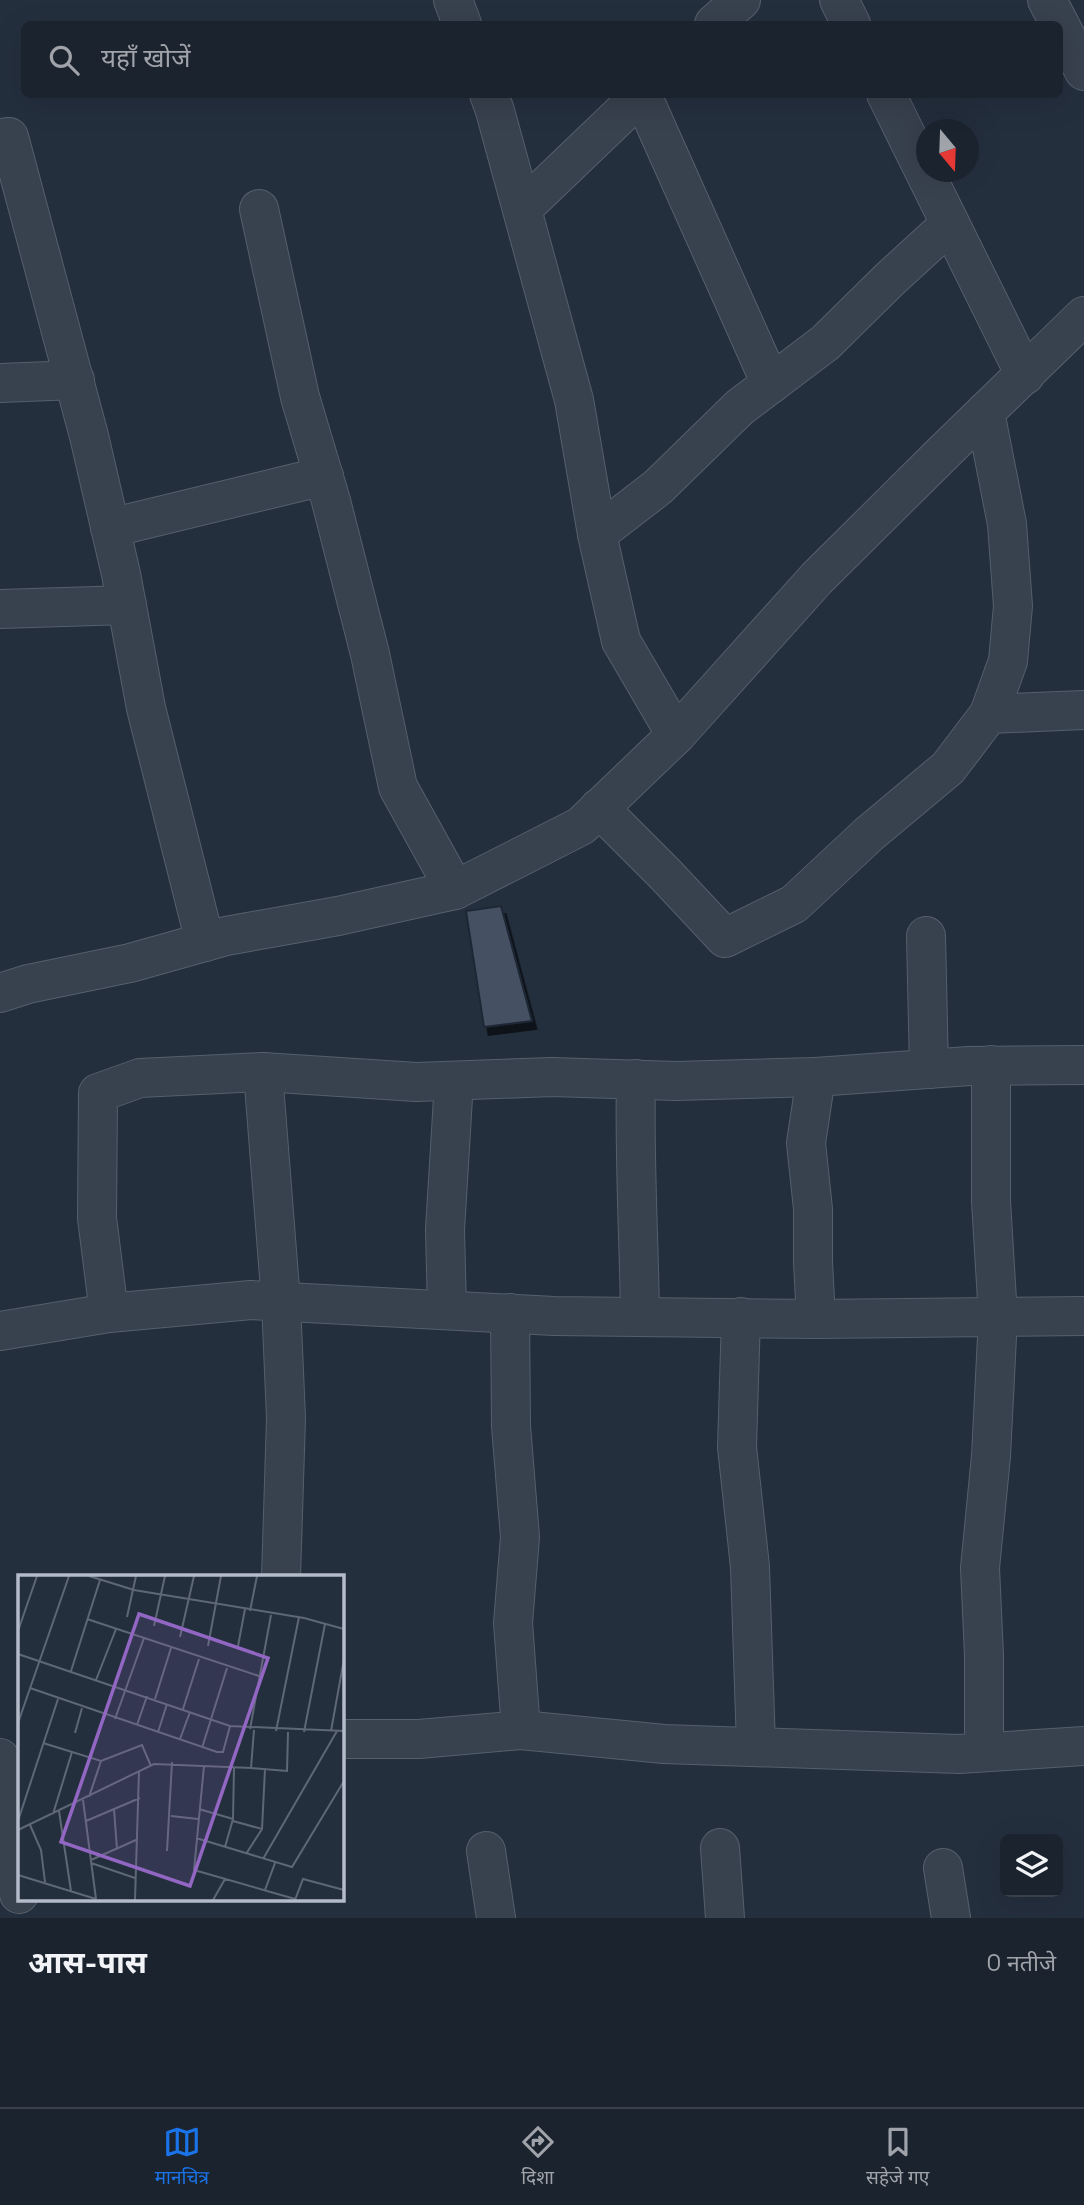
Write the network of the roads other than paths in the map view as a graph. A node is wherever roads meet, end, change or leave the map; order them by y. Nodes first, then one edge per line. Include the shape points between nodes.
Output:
1 (453, 0) edge
2 (741, 0) edge
3 (839, 0) edge
4 (1047, 0) edge
5 (461, 21) edge
6 (716, 21) edge
7 (850, 21) edge
8 (1058, 21) edge
9 (1063, 31) edge
10 (1084, 71) edge
11 (490, 98) edge
12 (639, 98) edge
13 (643, 98) edge
14 (888, 98) edge
15 (0, 138) edge
16 (259, 209) dead end
17 (522, 209) junction
18 (950, 224) junction
19 (1084, 316) edge
20 (1025, 374) junction
21 (75, 380) junction
22 (0, 383) edge
23 (771, 384) junction
24 (985, 412) junction
25 (324, 476) junction
26 (110, 528) junction
27 (597, 534) junction
28 (127, 605) junction
29 (0, 609) edge
30 (1084, 710) edge
31 (989, 714) junction
32 (676, 735) junction
33 (599, 808) junction
34 (455, 890) junction
35 (926, 936) dead end
36 (205, 942) junction
37 (0, 993) edge
38 (990, 1065) junction
39 (1084, 1065) edge
40 (929, 1069) junction
41 (263, 1073) junction
42 (816, 1077) junction
43 (636, 1079) junction
44 (454, 1081) junction
45 (281, 1302) junction
46 (447, 1310) junction
47 (109, 1313) junction
48 (510, 1313) junction
49 (640, 1316) junction
50 (1084, 1316) edge
51 (998, 1317) junction
52 (741, 1318) junction
53 (816, 1319) junction
54 (0, 1331) edge
55 (281, 1575) edge
56 (521, 1731) junction
57 (343, 1739) edge
58 (756, 1746) junction
59 (1084, 1746) edge
60 (984, 1752) junction
61 (18, 1758) edge
62 (0, 1759) edge
63 (720, 1848) dead end
64 (486, 1851) dead end
65 (943, 1868) dead end
66 (18, 1882) edge
67 (21, 1900) edge
68 (23, 1918) edge
69 (496, 1918) edge
70 (724, 1918) edge
71 (951, 1918) edge

1 - 5 street
2 - 6 street
3 - 7 street
4 - 8 street
9 - 10 street
11 - 17 street
12 - 17 street
13 - 23 street
14 - 18 street
15 - 21 street via 9,136
16 - 25 street via 300,397
17 - 27 street via 574,400
18 - 20 street
18 - 23 street via 825,343
19 - 20 street
20 - 24 street
21 - 22 street
21 - 26 street
23 - 27 street via 740,407 658,487
24 - 31 street via 1007,524 1013,606 1008,661
24 - 32 street via 817,578
25 - 26 street
25 - 34 street via 370,654 398,787
26 - 28 street
27 - 32 street via 621,641
28 - 29 street
28 - 36 street via 146,708
30 - 31 street
31 - 33 street via 948,768 794,904 725,938
32 - 33 street
33 - 34 street via 581,826
34 - 36 street
35 - 40 street
36 - 37 street
38 - 39 street
38 - 40 street
38 - 51 street
40 - 42 street
41 - 44 street via 416,1083
41 - 45 street
41 - 47 street via 140,1079 98,1093 97,1218
42 - 43 street
42 - 53 street via 806,1143
43 - 44 street
43 - 49 street
44 - 46 street via 445,1230
45 - 46 street
45 - 47 street via 251,1300
45 - 55 street via 286,1418
46 - 48 street
47 - 54 street
48 - 49 street
48 - 56 street via 511,1426 520,1537 513,1623
49 - 52 street
50 - 51 street
51 - 53 street
51 - 60 street via 980,1568
52 - 53 street
52 - 58 street via 737,1447 750,1567
56 - 57 street
56 - 58 street via 664,1744
58 - 60 street
59 - 60 street
61 - 62 street
62 - 66 street
63 - 70 street
64 - 69 street
65 - 71 street
67 - 68 street

